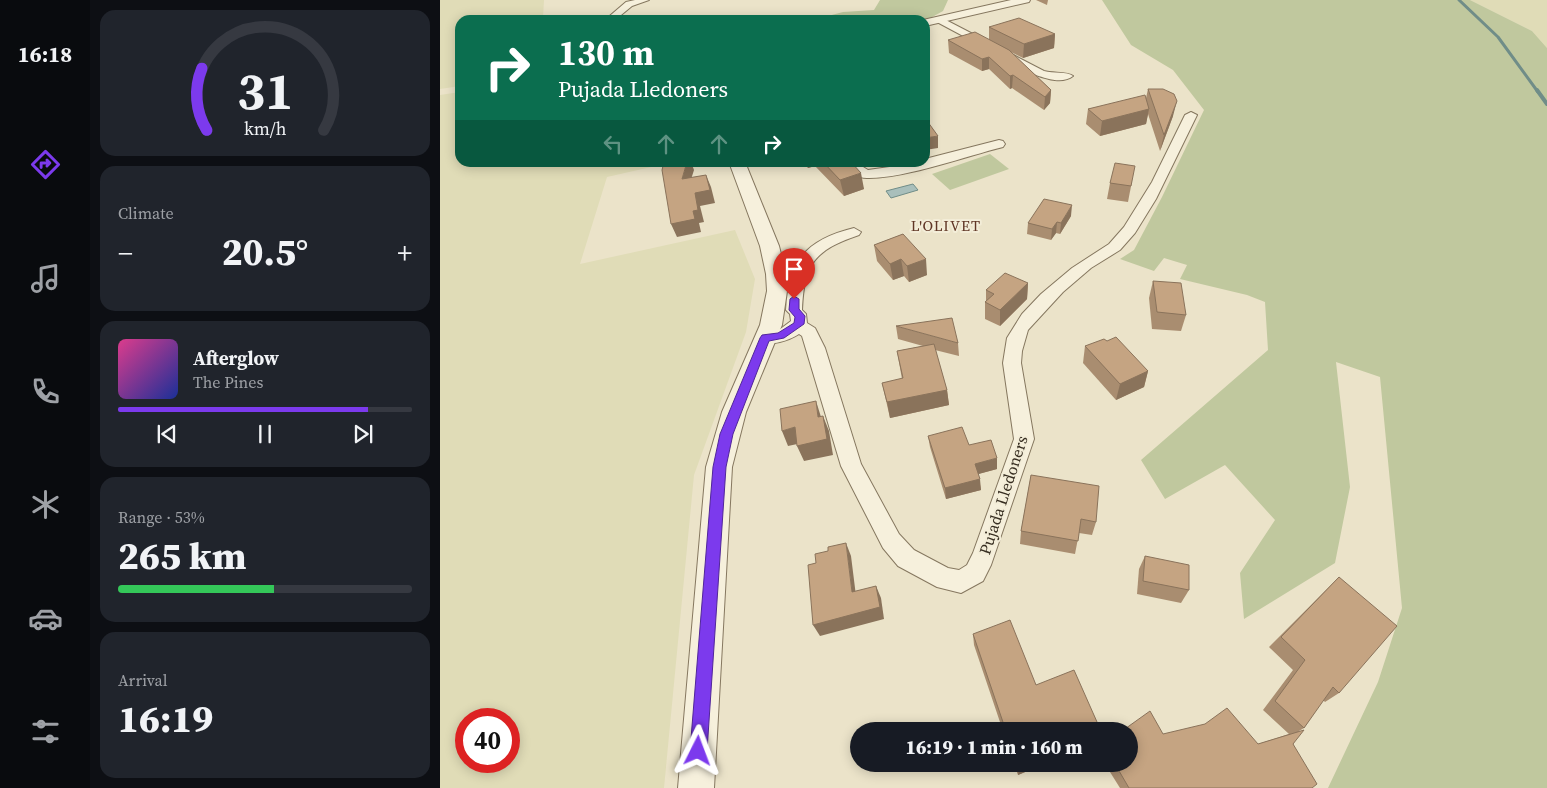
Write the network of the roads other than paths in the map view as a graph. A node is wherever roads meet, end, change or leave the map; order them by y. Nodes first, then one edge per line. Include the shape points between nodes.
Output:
1 (645, 0) edge
2 (1026, 0) edge
3 (616, 15) edge
4 (940, 20) junction
5 (930, 22) edge
6 (1068, 76) dead end
7 (1191, 115) dead end
8 (999, 144) dead end
9 (930, 162) edge
10 (739, 167) edge
11 (852, 167) edge
12 (911, 167) edge
13 (854, 232) dead end
14 (789, 315) junction
15 (696, 788) edge

1 - 3 street via 628,4
2 - 4 street
4 - 5 street
4 - 6 street via 1040,73 1053,77
7 - 14 street, Pujada Lledoners via 1152,194 1124,236 1050,295 1016,337 1013,374 1024,439 983,557 975,573 961,582 946,579 906,558 891,540 851,466 809,332
8 - 9 street
10 - 14 street via 775,265 777,283
11 - 12 street via 867,174
13 - 14 street via 833,238 808,256 799,271
14 - 15 street via 765,338 726,434 719,467

